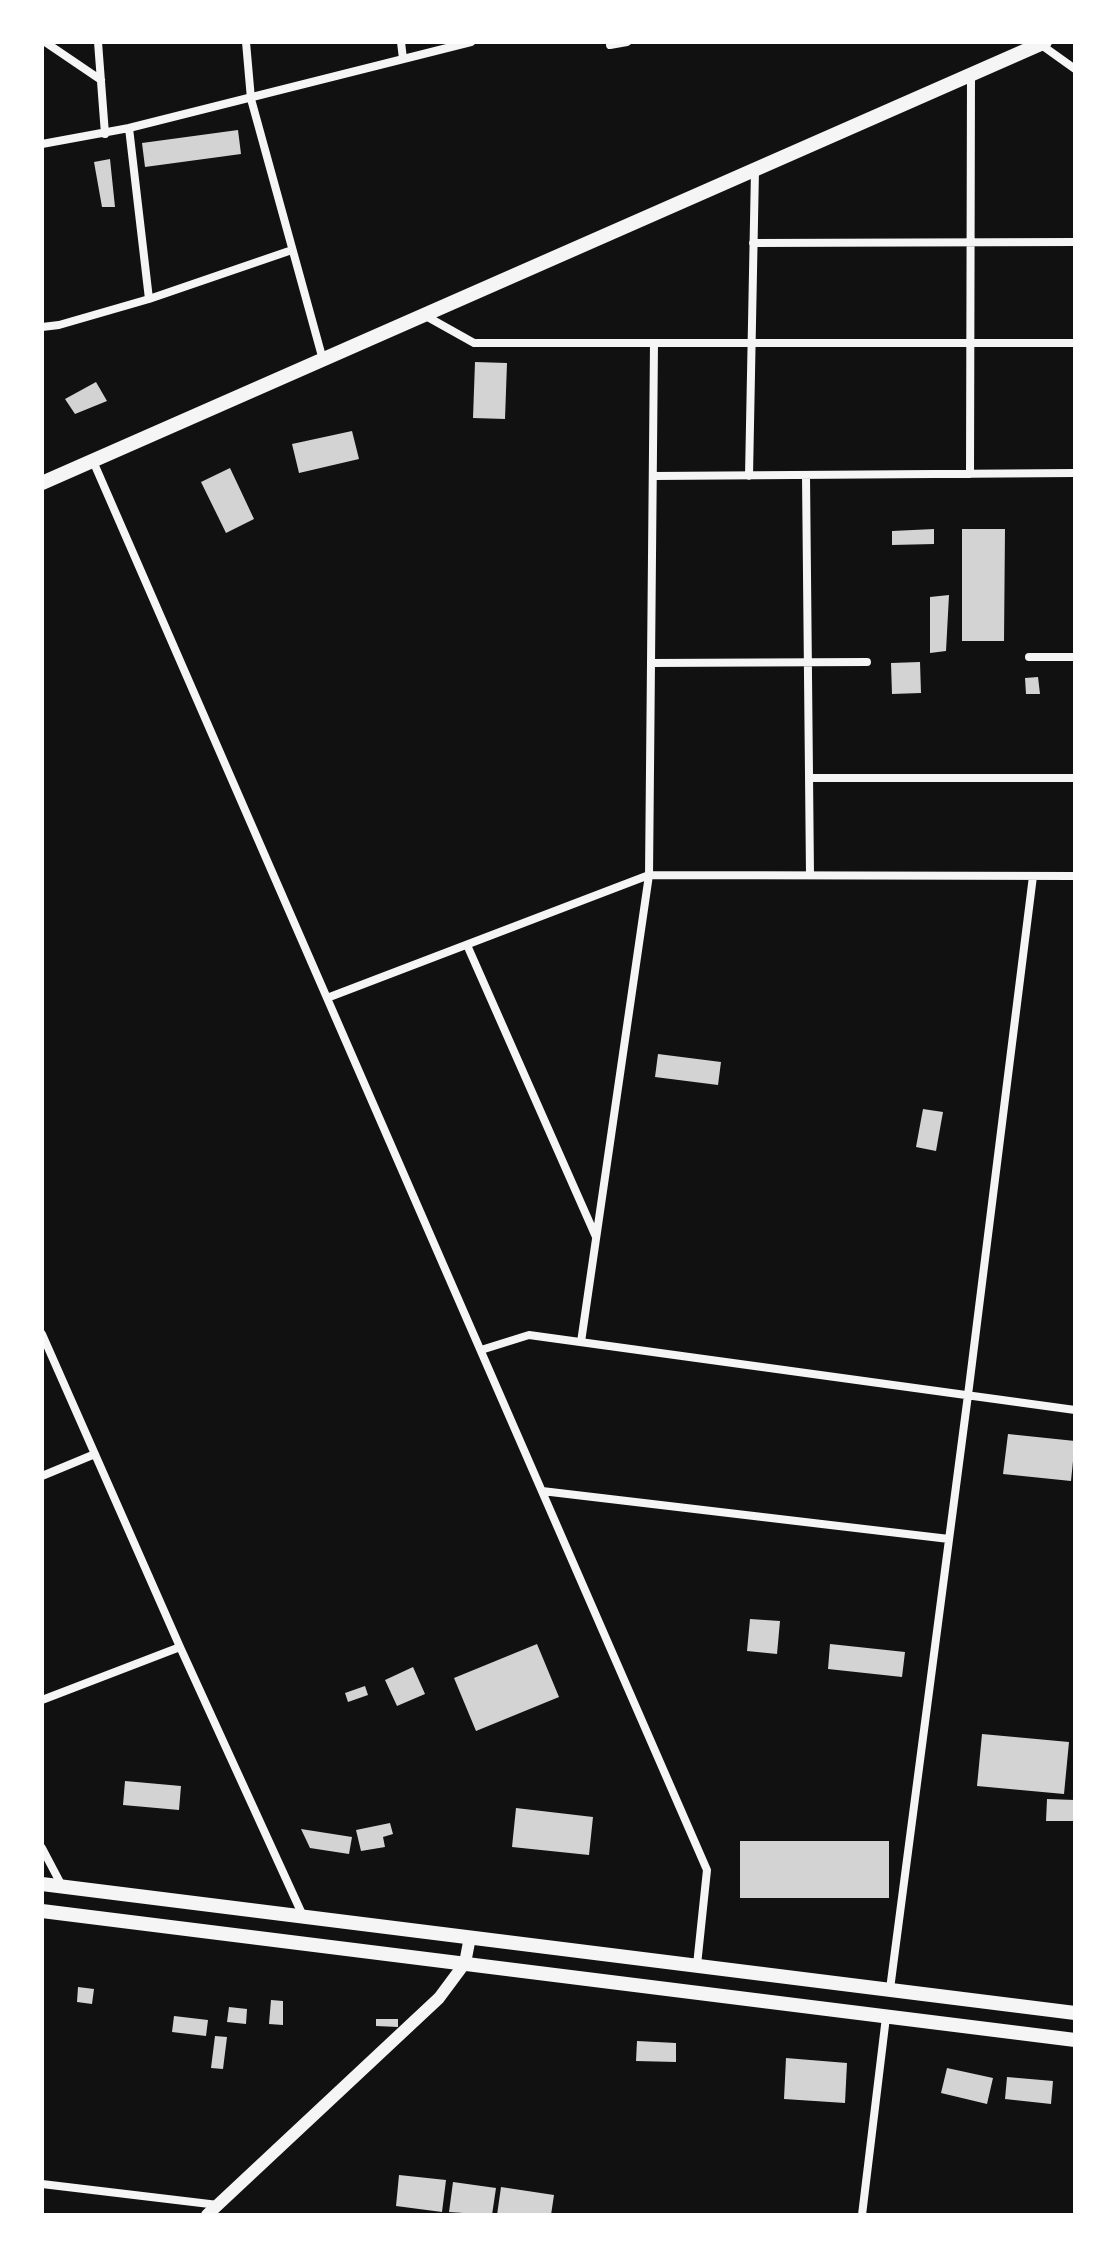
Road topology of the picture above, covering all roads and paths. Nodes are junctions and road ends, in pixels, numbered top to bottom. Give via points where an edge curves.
1 (45, 42) edge
2 (98, 42) edge
3 (246, 42) edge
4 (401, 42) edge
5 (471, 42) edge
6 (627, 42) edge
7 (1010, 42) edge
8 (1042, 43) edge
9 (610, 45) dead end
10 (1010, 58) junction
11 (403, 59) junction
12 (1075, 69) edge
13 (971, 74) junction
14 (101, 80) junction
15 (251, 99) junction
16 (129, 128) junction
17 (105, 134) junction
18 (42, 144) edge
19 (755, 170) junction
20 (970, 242) junction
21 (1075, 242) edge
22 (753, 243) junction
23 (292, 250) junction
24 (149, 299) junction
25 (424, 315) junction
26 (42, 327) edge
27 (654, 343) junction
28 (751, 343) junction
29 (970, 343) junction
30 (1075, 343) edge
31 (323, 360) junction
32 (93, 461) junction
33 (1075, 473) edge
34 (970, 474) junction
35 (806, 475) junction
36 (653, 476) junction
37 (749, 476) junction
38 (42, 483) edge
39 (1029, 657) dead end
40 (1075, 657) edge
41 (808, 662) junction
42 (867, 662) dead end
43 (651, 663) junction
44 (809, 778) junction
45 (1075, 778) edge
46 (649, 875) junction
47 (810, 875) junction
48 (1033, 876) junction
49 (1075, 876) edge
50 (467, 945) junction
51 (327, 998) junction
52 (596, 1237) junction
53 (42, 1334) edge
54 (581, 1342) junction
55 (481, 1350) junction
56 (968, 1395) junction
57 (1075, 1410) edge
58 (95, 1454) junction
59 (42, 1476) edge
60 (542, 1491) junction
61 (949, 1539) junction
62 (180, 1647) junction
63 (42, 1700) edge
64 (42, 1848) edge
65 (42, 1884) edge
66 (62, 1886) junction
67 (42, 1911) edge
68 (303, 1916) junction
69 (470, 1937) junction
70 (465, 1963) junction
71 (697, 1965) junction
72 (890, 1989) junction
73 (1075, 2013) edge
74 (886, 2017) junction
75 (1075, 2040) edge
76 (42, 2184) edge
77 (219, 2205) junction
78 (207, 2215) edge
79 (862, 2215) edge

1 - 14 street
2 - 14 street
3 - 15 street
4 - 11 street
5 - 11 street
6 - 9 street
7 - 10 street
8 - 10 main road
8 - 12 street
10 - 13 main road
11 - 15 street
13 - 19 main road
13 - 20 street
14 - 17 street
15 - 16 street
15 - 23 street
16 - 17 street
16 - 24 street
17 - 18 street
19 - 22 street
19 - 25 main road
20 - 21 street
20 - 22 street
20 - 29 street
22 - 28 street
23 - 24 street
23 - 31 street
24 - 26 street
25 - 27 street via 474,343
25 - 31 main road
27 - 28 street
27 - 36 street
28 - 29 street
28 - 37 street
29 - 30 street
29 - 34 street
31 - 32 main road
32 - 38 main road
32 - 51 street
33 - 34 street
34 - 35 street
35 - 37 street
35 - 41 street
36 - 37 street
36 - 43 street
39 - 40 street
41 - 42 street
41 - 43 street
41 - 44 street
43 - 46 street
44 - 45 street
44 - 47 street
46 - 47 street
46 - 50 street
46 - 52 street
47 - 48 street
48 - 49 street
48 - 56 street
50 - 51 street
50 - 52 street
51 - 55 street
52 - 54 street
53 - 58 street
54 - 55 street via 529,1335
54 - 56 street
55 - 60 street
56 - 57 street
56 - 61 street
58 - 59 street
58 - 62 street
60 - 61 street
60 - 71 street via 707,1870
61 - 72 street
62 - 63 street
62 - 68 street
64 - 66 street
65 - 66 main road
66 - 68 main road
67 - 70 main road
68 - 69 main road
69 - 70 street
69 - 71 main road
70 - 74 main road
70 - 77 street via 439,1998
71 - 72 main road
72 - 73 main road
74 - 75 main road
74 - 79 street
76 - 77 street
77 - 78 street

